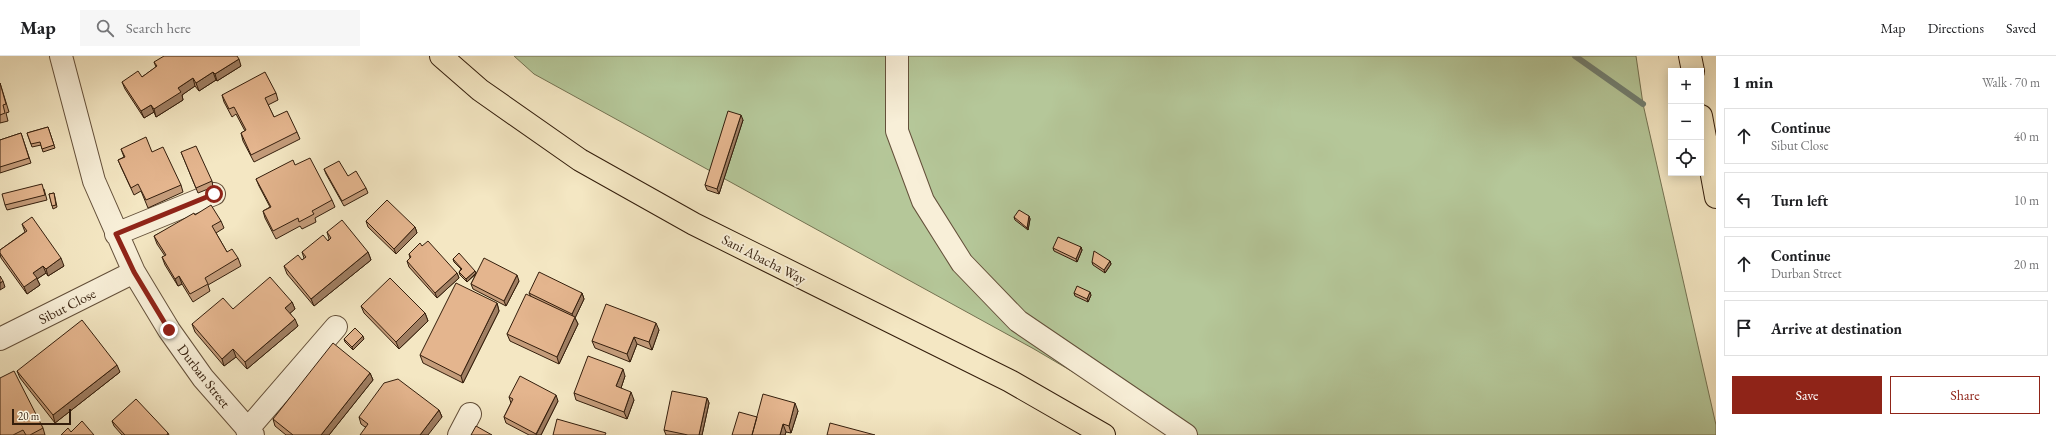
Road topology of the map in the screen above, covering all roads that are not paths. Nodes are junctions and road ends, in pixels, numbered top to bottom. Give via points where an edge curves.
1 (62, 56) edge
2 (441, 56) edge
3 (897, 56) edge
4 (1690, 56) edge
5 (1692, 68) edge
6 (1704, 132) edge
7 (214, 194) dead end
8 (1716, 197) edge
9 (116, 234) junction
10 (134, 272) junction
11 (336, 327) dead end
12 (0, 339) edge
13 (470, 414) dead end
14 (250, 432) edge
15 (459, 435) edge
16 (1104, 435) edge
17 (1186, 435) edge

1 - 9 street, Durban Street via 94,181
2 - 16 highway, Sani Abacha Way via 480,90 580,160 701,227 1010,381
3 - 17 street via 897,131 923,201 962,263 1018,321
4 - 5 highway
6 - 8 highway
7 - 9 street
9 - 10 street, Durban Street
10 - 12 street, Sibut Close
10 - 14 street, Durban Street via 169,330 199,372
11 - 14 street
13 - 15 street

